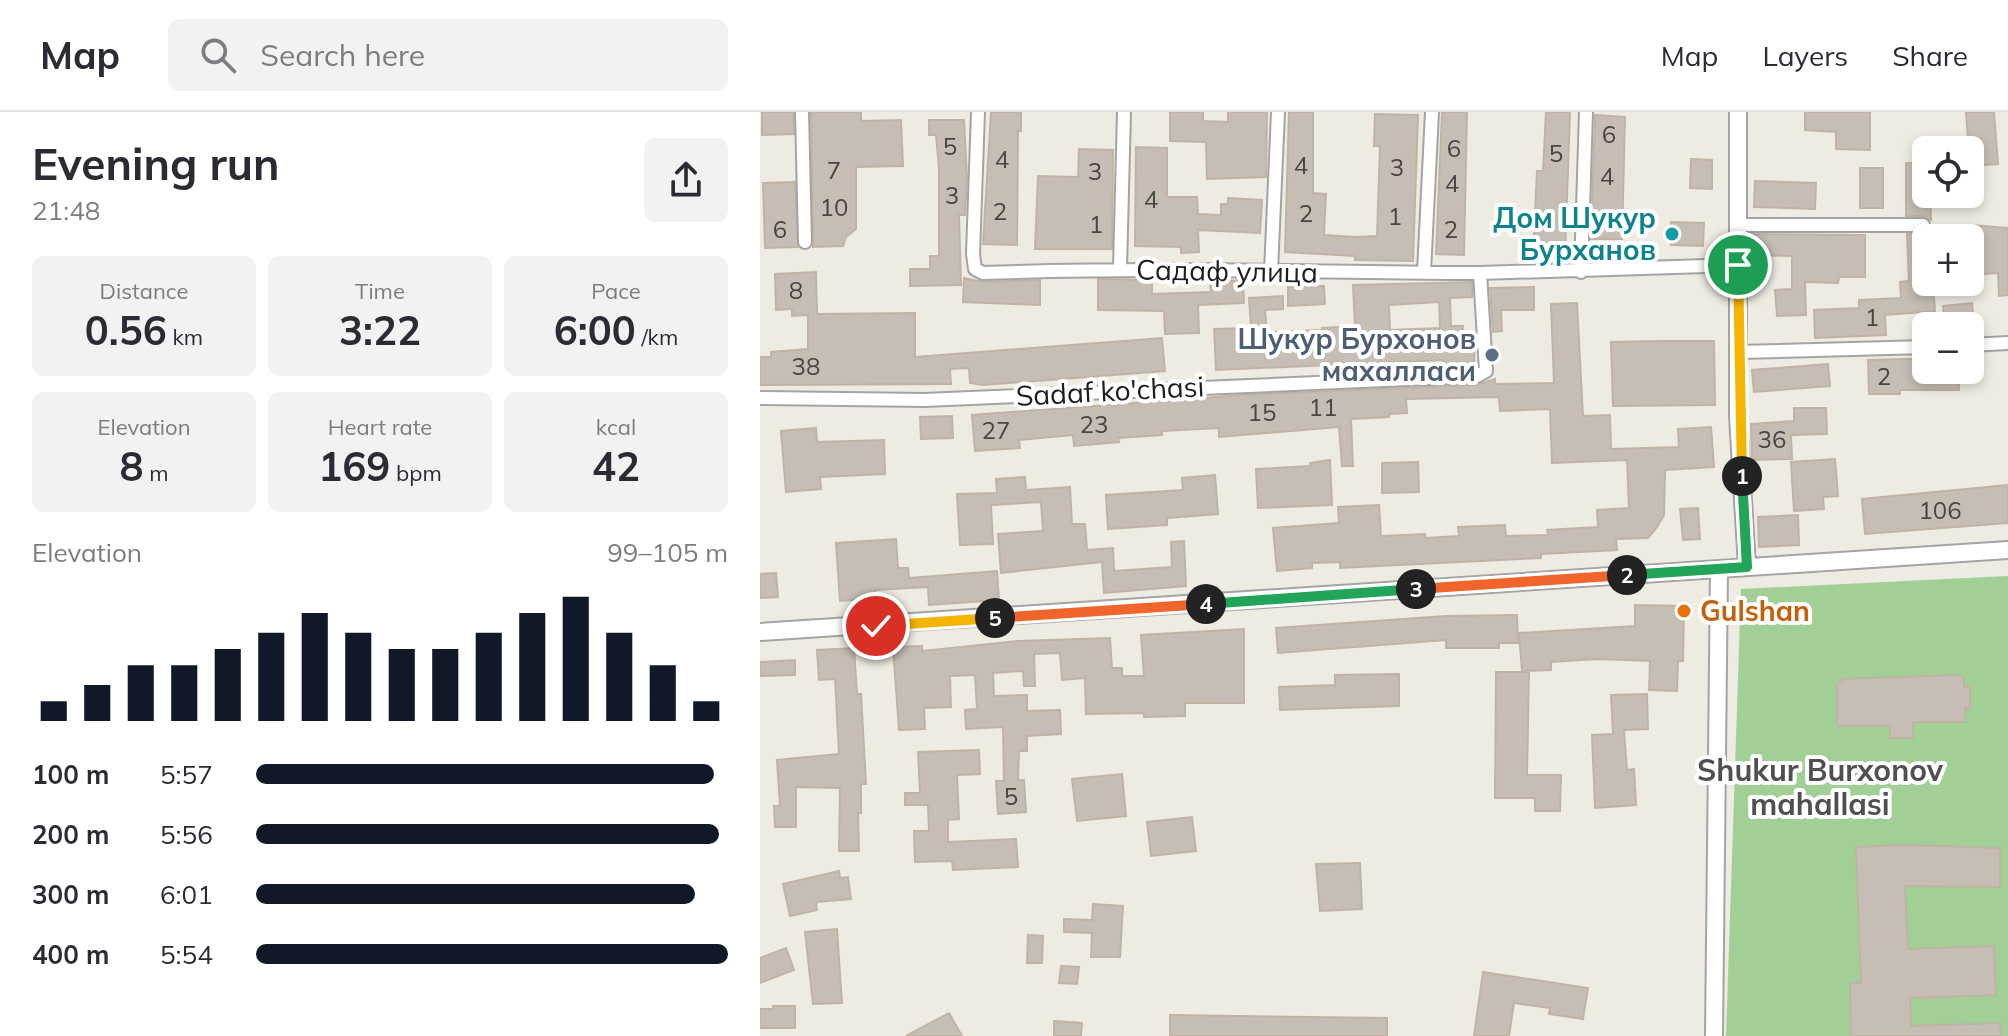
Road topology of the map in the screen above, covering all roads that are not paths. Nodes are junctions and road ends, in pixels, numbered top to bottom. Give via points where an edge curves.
1 (802, 112) edge
2 (978, 112) edge
3 (1124, 112) edge
4 (1278, 112) edge
5 (1432, 112) edge
6 (1586, 112) edge
7 (1738, 112) edge
8 (1738, 225) junction
9 (1912, 225) edge
10 (805, 242) dead end
11 (1738, 265) junction
12 (1120, 268) junction
13 (1271, 272) junction
14 (1424, 272) junction
15 (1581, 272) junction
16 (1480, 273) junction
17 (2008, 343) edge
18 (1984, 344) edge
19 (1912, 347) edge
20 (1738, 352) junction
21 (760, 398) edge
22 (2008, 550) edge
23 (1747, 567) junction
24 (1719, 569) junction
25 (760, 632) edge
26 (1714, 1036) edge

1 - 10 street
2 - 12 street, Садаф улица via 975,269 983,273
3 - 12 street
4 - 13 street
5 - 14 street
6 - 15 street
7 - 8 street
8 - 9 street
8 - 11 street
11 - 15 street
11 - 20 street
12 - 13 street, Садаф улица
13 - 14 street, Садаф улица
14 - 16 street, Садаф улица
15 - 16 street
16 - 21 street, Sadaf ko'chasi via 1486,371 1477,376 924,400
17 - 18 street
19 - 20 street
20 - 23 street
22 - 23 street
23 - 24 street
24 - 25 street
24 - 26 street

